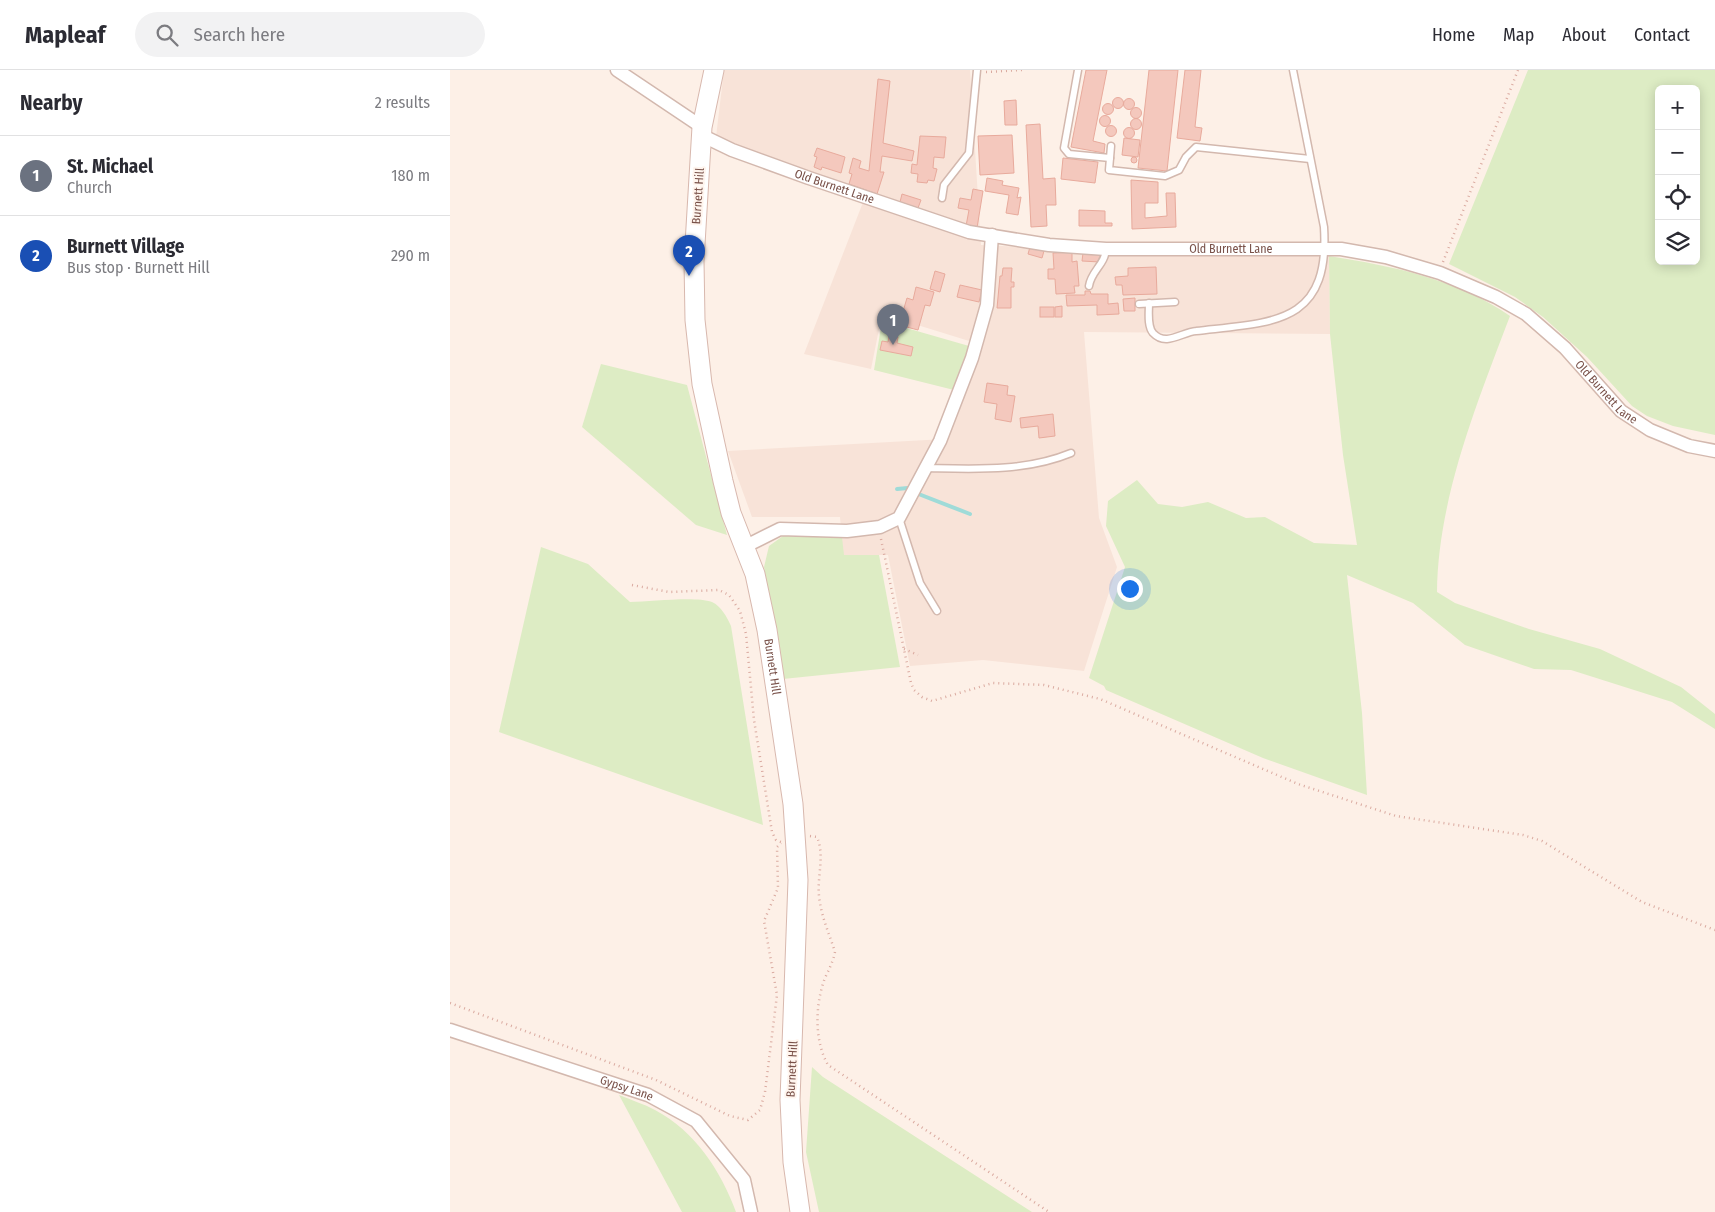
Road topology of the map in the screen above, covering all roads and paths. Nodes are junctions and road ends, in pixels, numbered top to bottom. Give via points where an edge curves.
1 (618, 70) edge
2 (714, 70) edge
3 (1022, 70) edge
4 (1078, 70) edge
5 (1293, 70) edge
6 (1518, 70) edge
7 (977, 71) edge
8 (703, 132) junction
9 (1111, 146) dead end
10 (1110, 158) junction
11 (1310, 159) junction
12 (942, 198) dead end
13 (992, 236) junction
14 (1106, 249) junction
15 (1325, 249) junction
16 (1440, 273) junction
17 (1089, 286) dead end
18 (1175, 302) dead end
19 (1149, 303) junction
20 (1139, 304) dead end
21 (1715, 452) edge
22 (1071, 453) dead end
23 (925, 468) junction
24 (900, 518) junction
25 (880, 527) junction
26 (744, 547) junction
27 (632, 586) dead end
28 (937, 611) dead end
29 (902, 648) junction
30 (918, 655) dead end
31 (789, 840) junction
32 (1715, 930) edge
33 (450, 1003) edge
34 (450, 1030) edge
35 (751, 1212) edge
36 (800, 1212) edge
37 (1049, 1212) edge

1 - 8 street, Old Burnett Lane
2 - 8 main road, Burnett Hill
3 - 7 path
4 - 10 lane via 1064,148 1069,154
5 - 11 lane
6 - 16 path
7 - 12 lane via 969,153 944,185
8 - 13 street, Old Burnett Lane via 732,150 809,178 969,232
8 - 26 main road, Burnett Hill via 694,261 697,350 723,481
9 - 10 lane
10 - 11 lane via 1109,170 1165,176 1179,170 1196,147
11 - 15 lane via 1324,227
13 - 14 street, Old Burnett Lane via 1048,245
13 - 23 street via 987,305 972,358 940,441
14 - 15 street, Old Burnett Lane
14 - 17 lane via 1102,264 1092,275
15 - 16 street, Old Burnett Lane via 1386,257
15 - 19 lane via 1319,283 1314,292 1301,307 1280,319 1253,326 1193,331 1176,339 1165,339 1154,334 1150,326
16 - 21 street, Old Burnett Lane via 1526,314 1565,348 1621,411 1650,430 1689,446
18 - 19 lane
19 - 20 lane
22 - 23 lane via 1034,464 982,470
23 - 24 street
24 - 25 street
24 - 28 lane via 920,583
25 - 26 street via 848,531 780,530
25 - 29 path
26 - 31 main road, Burnett Hill via 755,574 780,712
27 - 31 path via 669,592 719,590 730,595 740,611 746,634 754,720 772,832 776,840
29 - 30 path
29 - 32 path via 914,690 932,701 993,682 1044,685 1100,699 1298,784 1396,816 1523,835 1542,841 1642,902
31 - 33 path via 777,847 778,888 764,921 777,995 766,1092 760,1110 748,1120 730,1116 656,1080
31 - 36 main road, Burnett Hill via 797,928 790,1100 793,1162
31 - 37 path via 817,837 821,846 818,893 822,918 835,952 825,979 818,1035 821,1053 828,1065
34 - 35 street, Gypsy Lane via 648,1095 696,1121 744,1180

